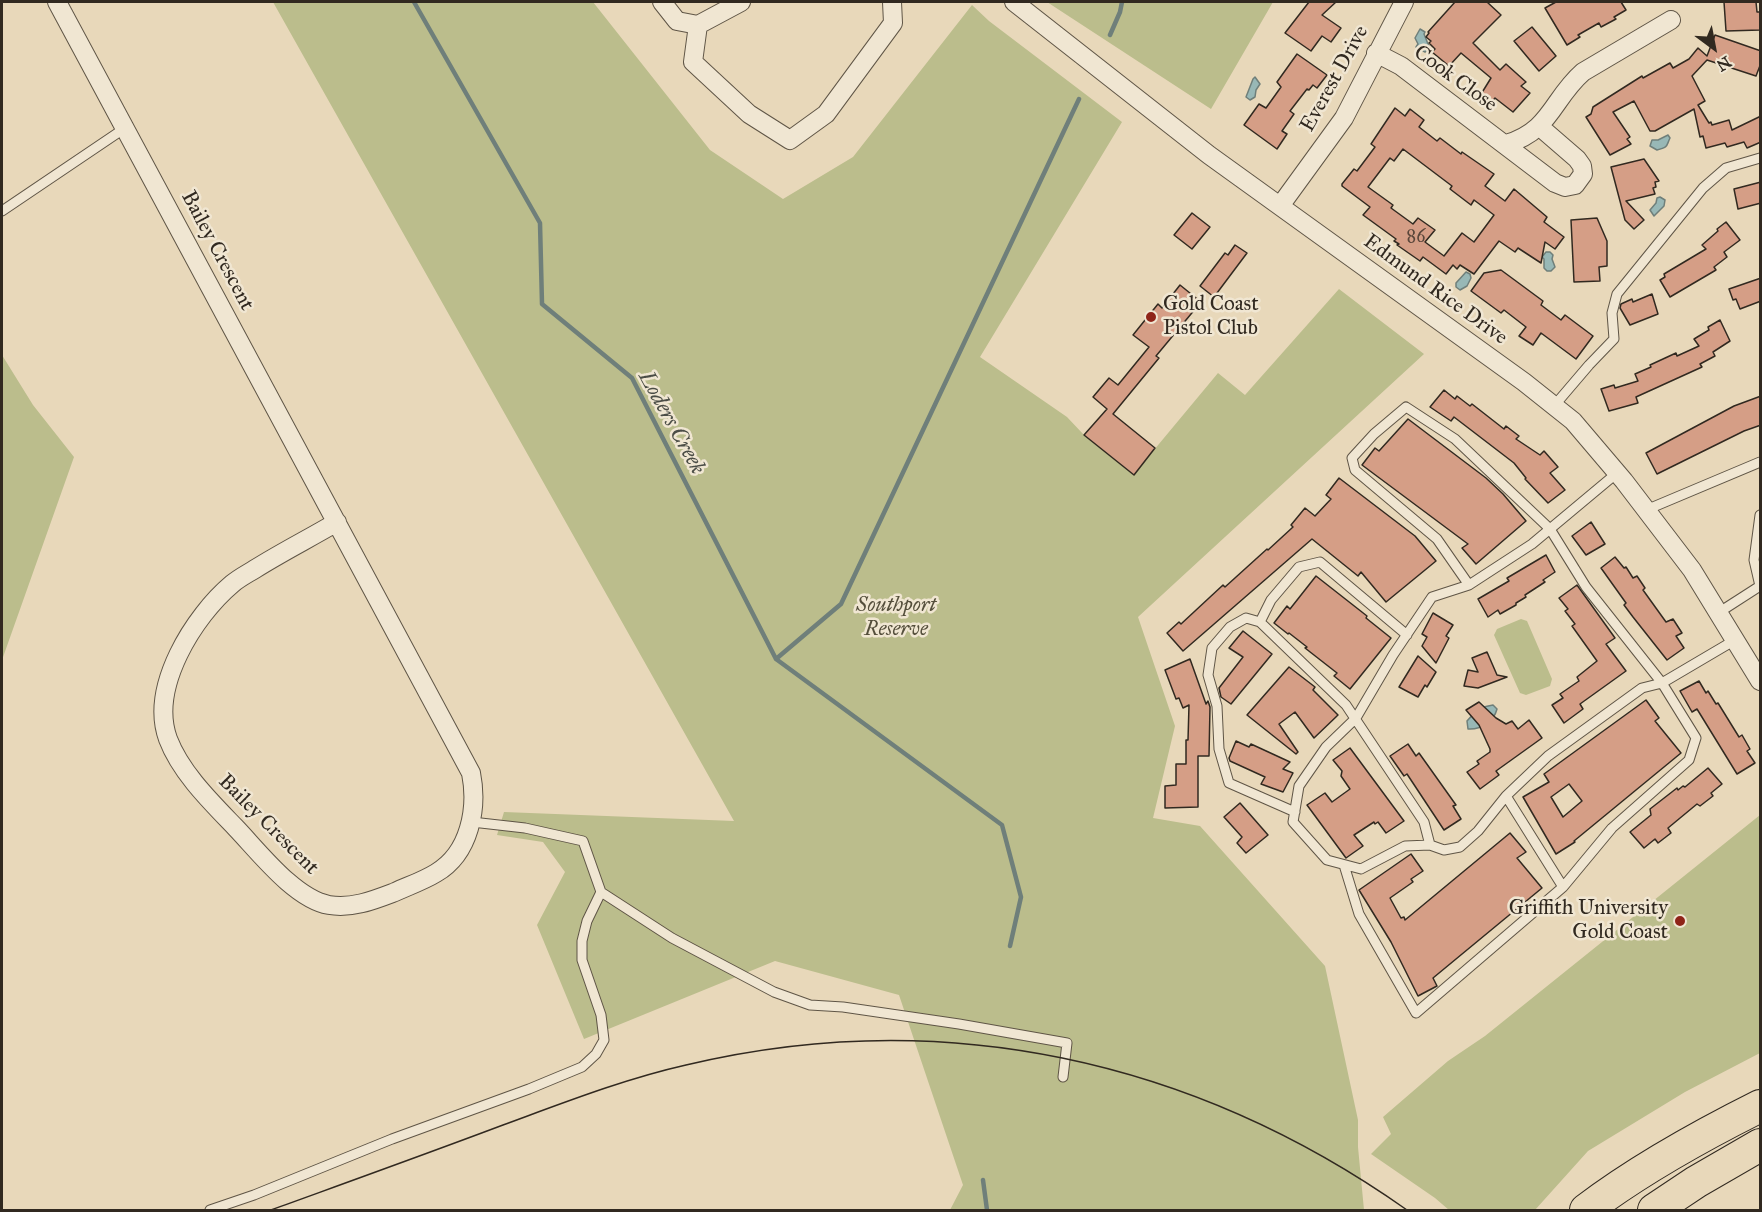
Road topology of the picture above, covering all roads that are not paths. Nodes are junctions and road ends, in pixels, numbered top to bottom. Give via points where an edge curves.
1 (57, 2) edge
2 (662, 2) edge
3 (741, 2) edge
4 (891, 2) edge
5 (1014, 2) edge
6 (1404, 2) edge
7 (1671, 20) dead end
8 (698, 25) junction
9 (1376, 53) junction
10 (1540, 127) junction
11 (125, 128) junction
12 (1506, 144) junction
13 (1761, 158) edge
14 (1280, 206) junction
15 (2, 211) edge
16 (1554, 406) junction
17 (1761, 462) edge
18 (1617, 473) junction
19 (1646, 510) junction
20 (1761, 514) edge
21 (338, 522) junction
22 (1550, 529) junction
23 (1469, 585) junction
24 (1760, 586) edge
25 (1718, 613) junction
26 (1260, 622) junction
27 (1407, 635) junction
28 (1735, 640) junction
29 (1761, 681) edge
30 (1662, 683) junction
31 (1356, 718) junction
32 (1506, 796) junction
33 (1295, 812) junction
34 (472, 822) junction
35 (1430, 845) junction
36 (1344, 865) junction
37 (1563, 887) junction
38 (601, 892) junction
39 (1063, 1077) dead end
40 (1761, 1106) edge
41 (1752, 1150) edge
42 (210, 1210) edge
43 (1586, 1210) edge
44 (1654, 1210) edge

1 - 11 street, Bailey Crescent
2 - 8 street via 677,21
3 - 8 street
4 - 8 street via 893,23 826,114 790,140 749,114 693,62
5 - 14 street, Edmund Rice Drive
6 - 9 street, Everest Drive
7 - 10 street via 1583,72
9 - 12 street, Cook Close via 1401,66
9 - 14 street, Everest Drive via 1344,118
10 - 12 street
10 - 12 street, Cook Close via 1580,162 1582,174 1575,185 1560,186
11 - 15 lane
11 - 21 street, Bailey Crescent
13 - 16 lane via 1726,168 1703,188 1617,294 1612,313 1614,339
14 - 16 street, Edmund Rice Drive
16 - 18 street, Edmund Rice Drive via 1573,421
17 - 19 lane
18 - 19 street, Edmund Rice Drive
18 - 22 lane
19 - 25 street, Edmund Rice Drive via 1692,570
20 - 24 lane via 1754,560
21 - 34 street, Bailey Crescent via 471,773 475,790
21 - 34 street, Bailey Crescent via 233,583 200,618 178,655 164,704 163,722 177,758 216,807 289,883 328,905 366,903 437,872 457,852
22 - 23 lane
22 - 23 lane via 1455,438 1406,407 1352,458 1355,470 1437,539
22 - 30 lane via 1586,587
23 - 27 lane via 1432,597
24 - 25 lane
25 - 28 street, Edmund Rice Drive
26 - 27 lane via 1271,600 1299,567 1320,562
26 - 31 lane
26 - 33 lane via 1246,618 1230,627 1212,648 1208,675 1217,706 1219,749 1229,783
27 - 31 lane
28 - 29 street, Edmund Rice Drive
28 - 30 lane
30 - 32 lane via 1642,688 1548,756
30 - 37 lane via 1696,738 1689,760 1612,828
31 - 33 lane via 1326,747 1299,786
31 - 35 lane via 1424,822
32 - 35 lane via 1460,847 1444,850
32 - 37 lane
33 - 36 lane via 1293,822 1327,860
34 - 38 lane via 525,828 583,841
35 - 36 lane via 1405,846 1361,869
36 - 37 lane via 1359,914 1416,1013
38 - 39 lane via 682,943 774,992 810,1005 1067,1043
38 - 42 lane via 586,921 582,951 586,977 601,1015 604,1040 582,1067
40 - 43 highway via 1655,1163
41 - 44 highway

